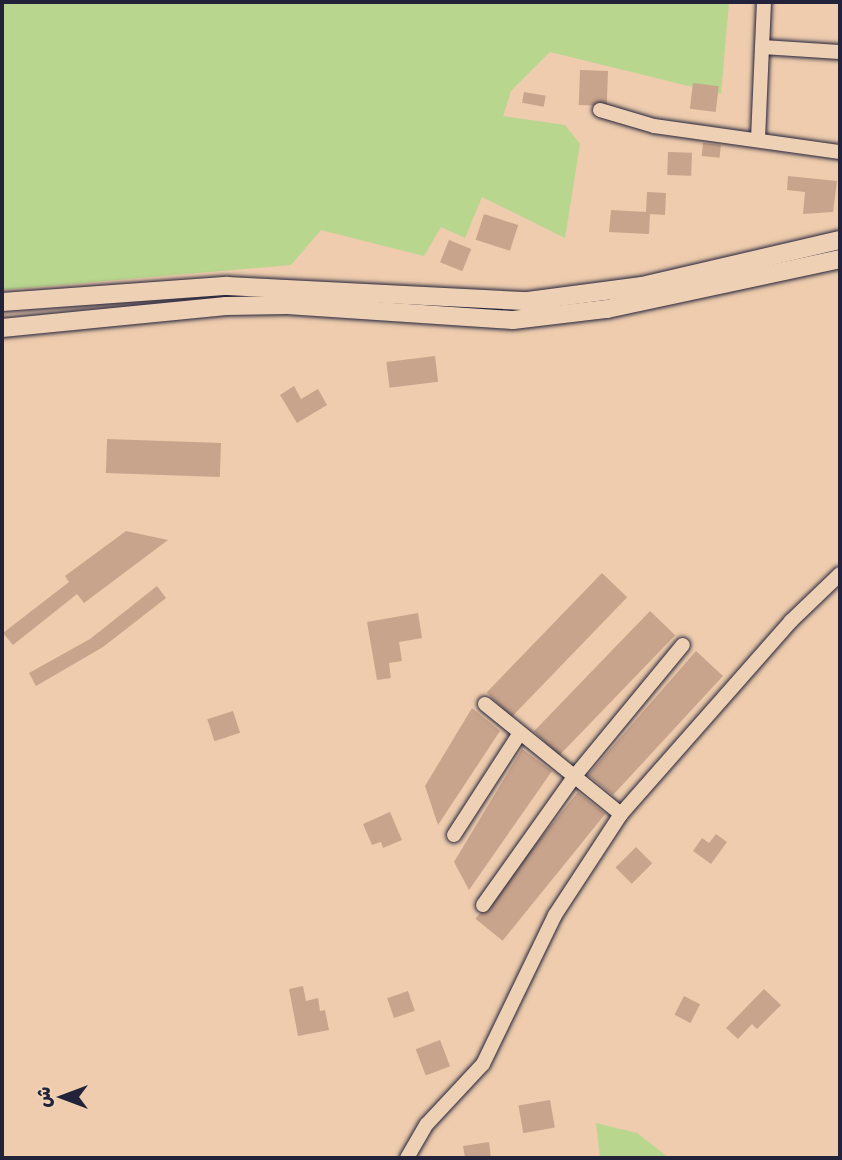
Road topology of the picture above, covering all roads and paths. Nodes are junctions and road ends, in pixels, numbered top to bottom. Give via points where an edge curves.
1 (764, 2) edge
2 (762, 47) junction
3 (840, 52) edge
4 (600, 110) dead end
5 (758, 139) junction
6 (840, 152) edge
7 (840, 240) edge
8 (840, 259) edge
9 (2, 302) edge
10 (2, 328) edge
11 (840, 574) edge
12 (683, 645) dead end
13 (485, 704) dead end
14 (520, 733) junction
15 (574, 777) junction
16 (621, 814) junction
17 (454, 835) dead end
18 (483, 905) dead end
19 (407, 1158) edge

1 - 2 street
2 - 3 street
2 - 5 street
4 - 5 street via 654,126
5 - 6 street
7 - 9 main road via 642,286 528,302 227,286
8 - 10 main road via 607,309 513,320 287,305 226,306
11 - 16 street via 783,630
12 - 15 street
13 - 14 street
14 - 15 street
14 - 17 street
15 - 16 street
15 - 18 street
16 - 19 street via 555,915 483,1064 427,1124

